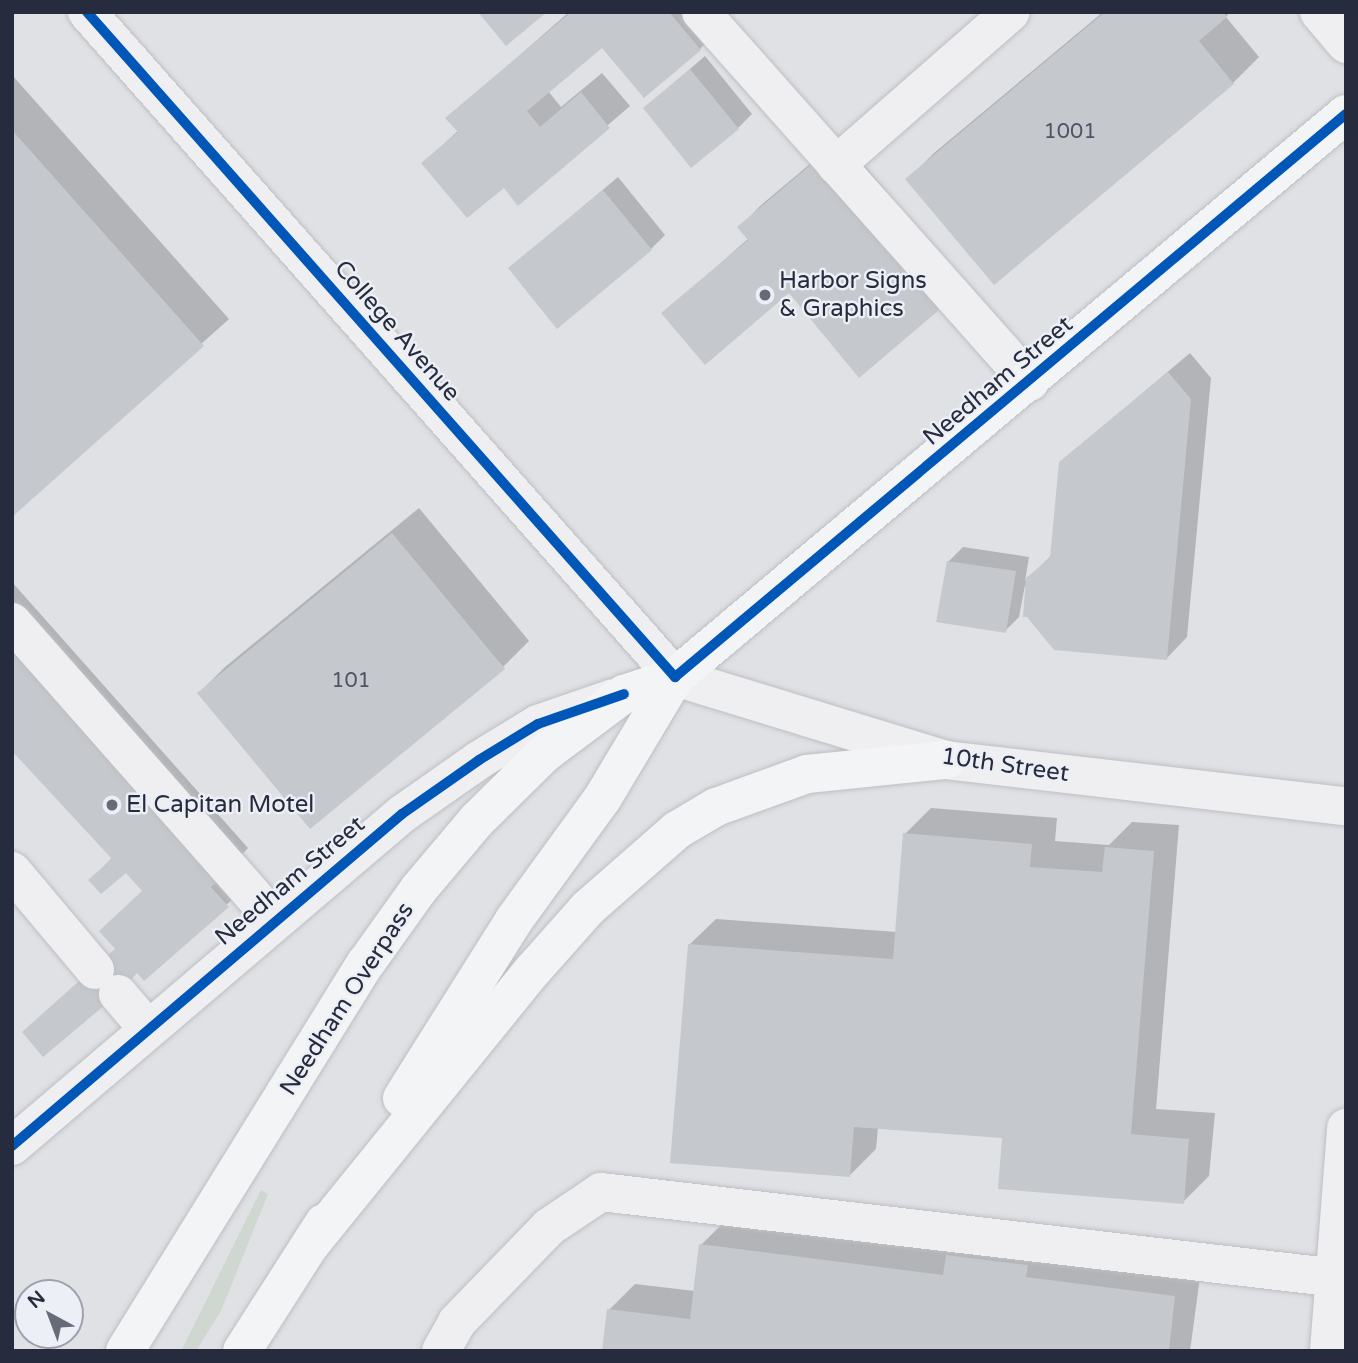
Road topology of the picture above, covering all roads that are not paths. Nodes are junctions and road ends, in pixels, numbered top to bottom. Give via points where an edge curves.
1 (87, 12) edge
2 (701, 12) edge
3 (1011, 12) edge
4 (1319, 12) edge
5 (1346, 44) edge
6 (1346, 114) edge
7 (836, 164) junction
8 (1030, 382) junction
9 (12, 622) edge
10 (675, 677) junction
11 (624, 694) junction
12 (946, 760) junction
13 (1346, 806) edge
14 (12, 871) edge
15 (275, 920) junction
16 (148, 1029) junction
17 (1346, 1128) edge
18 (15, 1139) edge
19 (310, 1245) junction
20 (1340, 1279) edge
21 (125, 1351) edge
22 (242, 1351) edge
23 (441, 1351) edge
24 (1329, 1351) edge

1 - 10 street, College Avenue
2 - 7 street
3 - 7 street
4 - 5 street
6 - 8 main road, Needham Street
7 - 8 street
8 - 10 main road, Needham Street
9 - 15 street
10 - 11 main road, Needham Street
10 - 12 street, 10th Street
10 - 19 main road via 602,799 514,920
11 - 15 street, Needham Street via 538,724 479,760 402,814
11 - 21 main road, Needham Overpass via 545,753 477,820 418,890 366,963
12 - 13 street, 10th Street
12 - 19 main road via 807,774 716,807 677,830 588,908 533,970
14 - 16 street
15 - 16 street, Needham Street
16 - 18 street, Needham Street
17 - 20 street
19 - 22 main road
20 - 23 street via 601,1192 549,1227 457,1322
20 - 24 street

